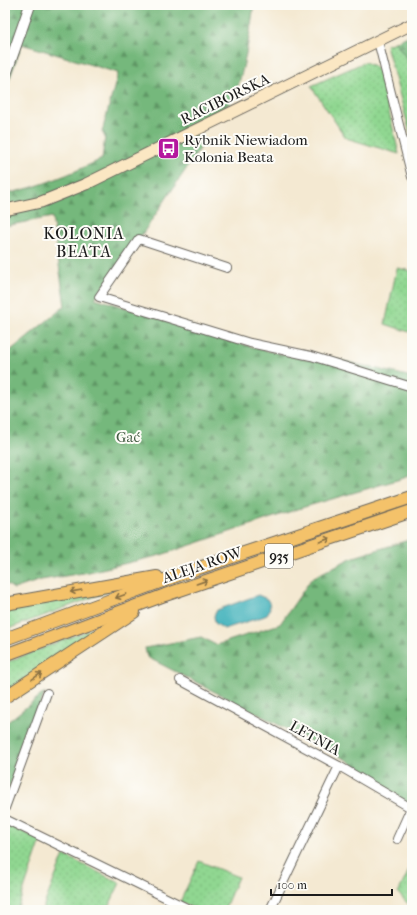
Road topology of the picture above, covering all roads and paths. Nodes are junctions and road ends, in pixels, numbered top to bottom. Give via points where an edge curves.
1 (30, 5) edge
2 (412, 24) edge
3 (378, 41) junction
4 (5, 77) edge
5 (410, 157) edge
6 (412, 177) edge
7 (5, 210) edge
8 (227, 268) dead end
9 (412, 387) edge
10 (412, 497) edge
11 (412, 511) edge
12 (184, 573) junction
13 (165, 595) junction
14 (5, 604) edge
15 (5, 639) edge
16 (5, 655) edge
17 (180, 680) dead end
18 (47, 693) dead end
19 (5, 697) edge
20 (339, 766) junction
21 (5, 808) edge
22 (5, 819) edge
23 (397, 839) dead end
24 (190, 910) edge
25 (270, 910) edge

1 - 4 street
2 - 3 main road, RACIBORSKA
3 - 5 street
3 - 7 main road, RACIBORSKA via 86,184 42,202
5 - 6 street
8 - 9 street via 140,239 99,297 250,343 311,356
10 - 12 main road, ALEJA ROW / 935
13 -> 11 main road, ALEJA ROW / 935
12 -> 14 main road
12 -> 15 main road, ALEJA ROW / 935
13 - 16 main road, ALEJA ROW / 935
19 -> 13 main road via 112,626
17 - 20 street, LETNIA
18 - 21 street
20 - 23 street via 411,808
20 - 25 street, LETNIA
22 - 24 street

